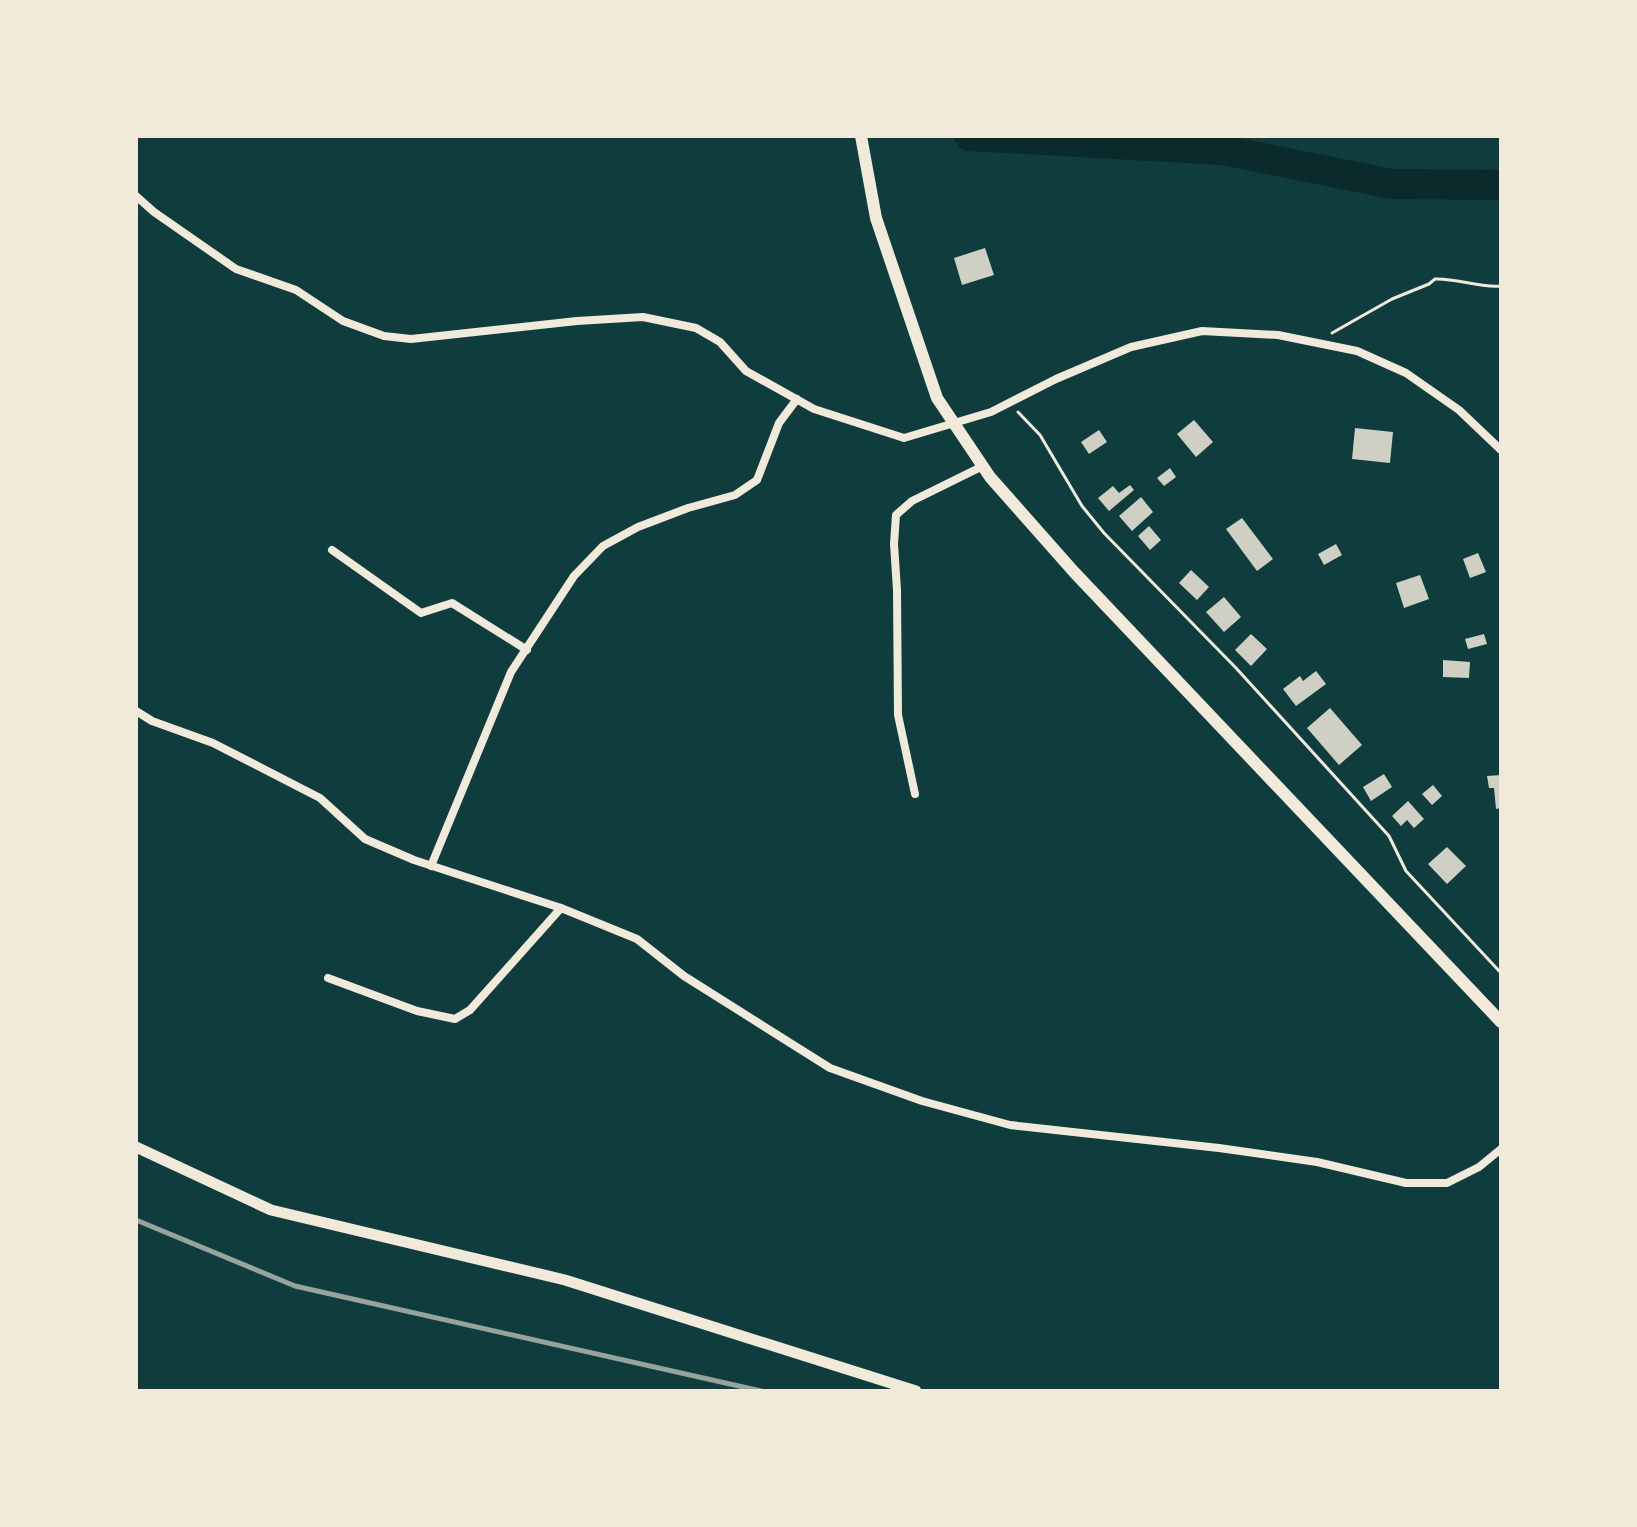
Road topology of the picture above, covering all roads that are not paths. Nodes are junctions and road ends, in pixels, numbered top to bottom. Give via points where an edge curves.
1 (861, 136) edge
2 (136, 196) edge
3 (797, 399) junction
4 (955, 425) junction
5 (1501, 450) edge
6 (983, 466) junction
7 (332, 550) dead end
8 (527, 650) junction
9 (136, 711) edge
10 (915, 794) dead end
11 (431, 866) junction
12 (561, 908) junction
13 (328, 978) dead end
14 (1501, 1022) edge
15 (136, 1147) edge
16 (1501, 1149) edge
17 (916, 1391) edge

1 - 4 main road via 876,218 937,398
2 - 3 street via 236,269 296,290 343,321 384,336 411,339 643,317 696,328 720,342 746,371
3 - 4 street via 904,438
3 - 8 street via 779,423 757,480 735,495 638,527 603,546 574,576
4 - 5 street via 1131,347 1202,331 1278,335 1357,351 1406,373 1459,410
4 - 6 main road
6 - 10 street via 912,501 896,515 898,715
6 - 14 main road via 1074,572
7 - 8 street via 421,613 452,603
8 - 11 street via 511,672
9 - 11 street via 281,776 320,798 365,839
11 - 12 street
12 - 13 street via 470,1010 455,1019 417,1011
12 - 16 street via 637,939 684,976 830,1068 1010,1125 1317,1162 1406,1183 1447,1183
15 - 17 main road via 271,1210 565,1280

